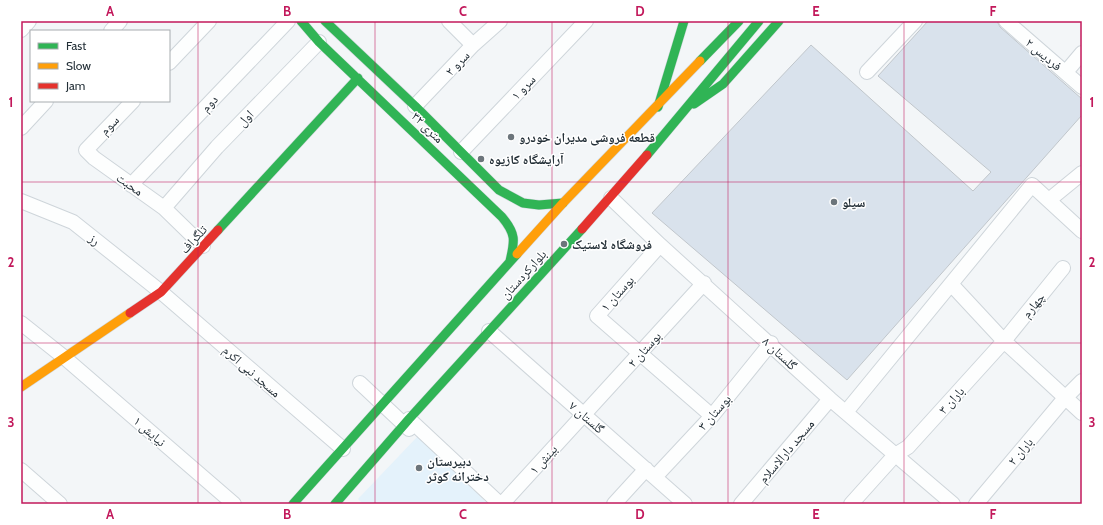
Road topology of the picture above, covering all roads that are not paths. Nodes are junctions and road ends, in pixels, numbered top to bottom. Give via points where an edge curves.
1 (29, 21) edge
2 (120, 21) edge
3 (209, 21) edge
4 (288, 21) edge
5 (301, 21) edge
6 (325, 21) edge
7 (450, 21) edge
8 (500, 21) edge
9 (586, 21) edge
10 (684, 21) edge
11 (739, 21) edge
12 (759, 21) edge
13 (779, 21) edge
14 (915, 21) edge
15 (1006, 21) edge
16 (21, 30) edge
17 (112, 30) edge
18 (319, 42) junction
19 (473, 45) junction
20 (1082, 53) edge
21 (170, 62) edge
22 (867, 72) dead end
23 (1066, 72) junction
24 (358, 78) junction
25 (1082, 87) edge
26 (45, 102) edge
27 (132, 102) edge
28 (415, 106) junction
29 (658, 107) junction
30 (684, 111) junction
31 (21, 128) edge
32 (86, 150) joint
33 (461, 152) junction
34 (1082, 173) edge
35 (131, 185) junction
36 (611, 198) junction
37 (1049, 200) junction
38 (21, 201) edge
39 (169, 203) junction
40 (562, 204) junction
41 (1082, 231) edge
42 (660, 245) junction
43 (203, 246) junction
44 (510, 261) junction
45 (1063, 268) dead end
46 (704, 283) junction
47 (951, 284) junction
48 (161, 292) junction
49 (21, 323) edge
50 (489, 331) junction
51 (1004, 341) junction
52 (771, 344) junction
53 (640, 354) junction
54 (65, 358) junction
55 (1082, 381) edge
56 (360, 383) dead end
57 (21, 387) edge
58 (1065, 398) junction
59 (830, 399) junction
60 (383, 405) junction
61 (846, 412) junction
62 (1082, 413) edge
63 (584, 414) junction
64 (712, 416) junction
65 (407, 422) junction
66 (419, 438) dead end
67 (343, 449) junction
68 (895, 455) junction
69 (21, 470) edge
70 (650, 473) junction
71 (342, 501) edge
72 (60, 504) edge
73 (234, 504) edge
74 (293, 504) edge
75 (501, 504) edge
76 (614, 504) edge
77 (685, 504) edge
78 (741, 504) edge
79 (851, 504) edge
80 (953, 504) edge
81 (976, 504) edge

1 - 16 street
2 - 17 street
3 - 21 street
4 - 35 street, دوم
5 - 18 main road, ۳۲ متری
6 - 28 main road, ۳۲ متری
7 - 19 street
8 - 19 street, سرو ۲
9 - 33 street, سرو ۱
10 - 29 main road, بلوارکردستان
11 - 29 main road, بلوارکردستان
12 - 30 main road, بلوارکردستان
13 - 30 main road via 723,84
14 - 22 street
15 - 23 street, فردیس ۲
18 - 24 main road, ۳۲ متری
18 - 39 street, اول via 217,147
19 - 28 street, سرو ۲
20 - 23 street
23 - 25 street, فردیس ۲
24 - 43 main road, تلگراف
24 - 44 main road, ۳۲ متری via 502,217 515,238
26 - 31 street
27 - 32 street, سوم
28 - 33 main road, ۳۲ متری
29 - 40 main road, بلوارکردستان
30 - 36 main road, بلوارکردستان
32 - 35 street, محبت
33 - 40 main road, ۳۲ متری via 499,190 523,203
34 - 37 street
35 - 39 street, محبت
36 - 42 street, گلستان ۸
36 - 50 main road, بلوارکردستان
37 - 41 street
37 - 47 street via 1032,186
38 - 48 street, رز via 73,222
39 - 43 street, محبت
40 - 44 main road, بلوارکردستان
42 - 46 street, گلستان ۸
42 - 53 street, بوستان ۱ via 597,316
43 - 48 main road, تلگراف
44 - 60 main road, بلوارکردستان
45 - 51 street, چهارم
46 - 52 street, گلستان ۸
46 - 53 street, بوستان ۲
47 - 51 street
47 - 61 street
48 - 54 main road, تلگراف
48 - 67 street, مسجد نبی اکرم
49 - 54 street, نیایش ۱
50 - 63 street, گلستان ۷
50 - 65 main road, بلوارکردستان
51 - 58 street
51 - 68 street, باران ۳ via 908,447
52 - 59 street, گلستان ۸
52 - 64 street, بوستان ۳
53 - 63 street, بوستان ۲
53 - 64 street
54 - 57 main road, تلگراف
54 - 73 street, نیایش ۱
55 - 58 street
56 - 60 street
58 - 62 street
58 - 81 street, باران ۲
59 - 61 street, گلستان ۸
59 - 78 street, مسجد دارالاسلام
60 - 65 street
60 - 67 main road, بلوارکردستان
61 - 68 street, گلستان ۸
63 - 70 street, گلستان ۷
63 - 75 street, بینش ۱
64 - 70 street, بوستان ۳
65 - 66 street
65 - 71 main road, بلوارکردستان
65 - 75 street
67 - 74 main road, بلوارکردستان
68 - 79 street, باران ۳
68 - 80 street, گلستان ۸
69 - 72 street
70 - 76 street, بوستان ۳
70 - 77 street, گلستان ۷

